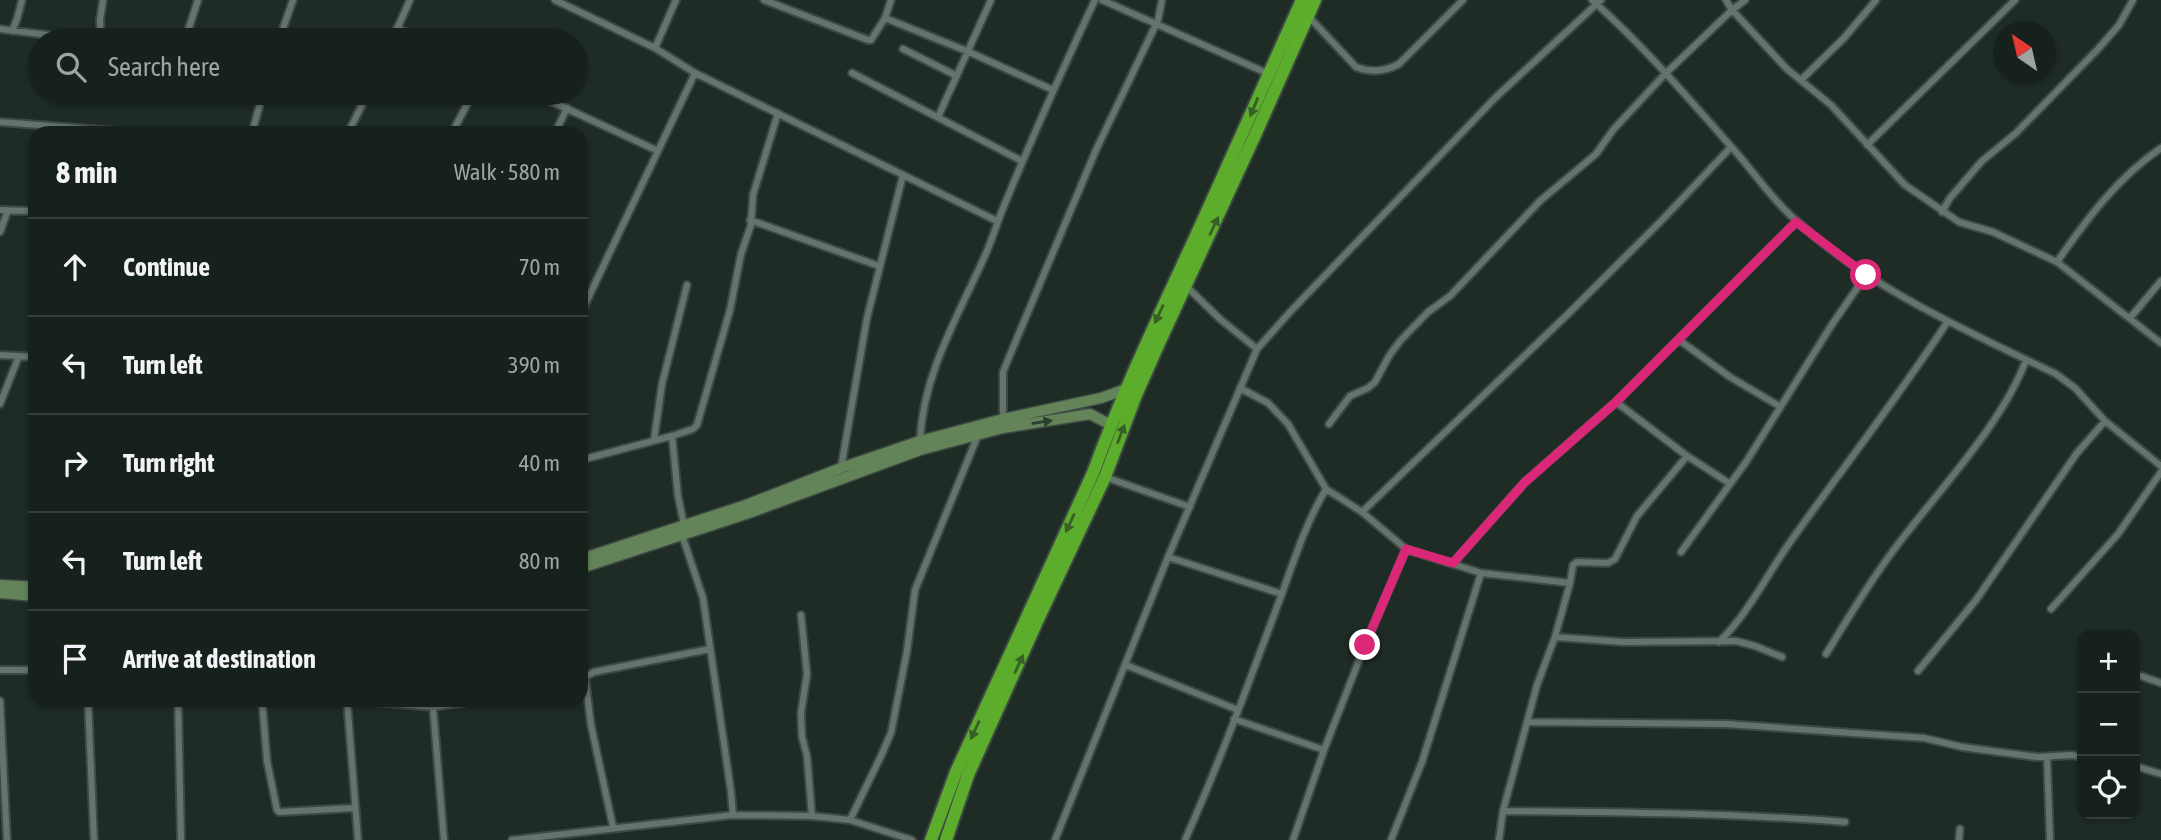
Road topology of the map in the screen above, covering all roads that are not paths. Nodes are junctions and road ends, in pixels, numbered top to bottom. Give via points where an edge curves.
1 (22, 0) edge
2 (103, 0) edge
3 (198, 0) edge
4 (293, 0) edge
5 (410, 0) edge
6 (555, 0) edge
7 (575, 0) edge
8 (676, 0) edge
9 (764, 0) edge
10 (891, 0) edge
11 (991, 0) edge
12 (1095, 0) edge
13 (1102, 0) edge
14 (1162, 0) edge
15 (1302, 0) edge
16 (1315, 0) edge
17 (1463, 0) edge
18 (1726, 0) edge
19 (1745, 0) edge
20 (1877, 0) edge
21 (2015, 0) edge
22 (2133, 0) edge
23 (1596, 1) edge
24 (572, 8) junction
25 (1732, 10) junction
26 (1308, 17) junction
27 (885, 18) junction
28 (1157, 23) junction
29 (100, 28) edge
30 (189, 28) edge
31 (283, 28) edge
32 (397, 28) edge
33 (0, 29) edge
34 (12, 31) junction
35 (28, 33) edge
36 (654, 48) junction
37 (903, 49) dead end
38 (969, 52) junction
39 (695, 72) junction
40 (852, 73) dead end
41 (1269, 74) junction
42 (1665, 74) junction
43 (957, 76) junction
44 (1801, 80) junction
45 (1053, 90) junction
46 (260, 105) edge
47 (362, 105) edge
48 (467, 105) edge
49 (560, 105) edge
50 (567, 108) junction
51 (778, 113) junction
52 (938, 117) junction
53 (0, 122) edge
54 (50, 126) edge
55 (254, 126) edge
56 (352, 126) edge
57 (456, 126) edge
58 (558, 126) edge
59 (1867, 145) junction
60 (1731, 147) junction
61 (2161, 148) edge
62 (658, 151) junction
63 (1023, 161) junction
64 (903, 175) junction
65 (4, 210) edge
66 (28, 211) edge
67 (1942, 212) junction
68 (750, 220) junction
69 (997, 221) junction
70 (1796, 222) junction
71 (0, 232) edge
72 (2057, 262) junction
73 (879, 266) junction
74 (1866, 275) junction
75 (2161, 281) edge
76 (687, 285) dead end
77 (1186, 286) junction
78 (588, 298) edge
79 (2130, 318) junction
80 (1948, 321) junction
81 (1679, 340) junction
82 (2161, 343) edge
83 (1257, 349) junction
84 (0, 355) edge
85 (19, 356) junction
86 (28, 357) edge
87 (2026, 360) junction
88 (1126, 388) junction
89 (1240, 388) junction
90 (1616, 402) junction
91 (0, 404) edge
92 (1779, 407) junction
93 (1003, 418) junction
94 (2105, 421) junction
95 (1329, 424) dead end
96 (1111, 425) junction
97 (978, 435) junction
98 (673, 436) junction
99 (654, 440) junction
100 (920, 442) junction
101 (1687, 456) junction
102 (588, 458) edge
103 (2161, 466) edge
104 (841, 468) junction
105 (2161, 472) edge
106 (1105, 477) junction
107 (1729, 483) junction
108 (1326, 489) junction
109 (1190, 507) junction
110 (1362, 512) junction
111 (683, 530) junction
112 (1406, 549) junction
113 (1681, 552) dead end
114 (1063, 553) junction
115 (588, 557) edge
116 (1168, 557) junction
117 (1453, 563) junction
118 (588, 565) edge
119 (1481, 573) junction
120 (1570, 583) junction
121 (0, 585) edge
122 (28, 587) edge
123 (0, 593) edge
124 (1282, 594) junction
125 (28, 595) edge
126 (2051, 609) dead end
127 (801, 615) dead end
128 (1555, 637) junction
129 (1719, 642) junction
130 (710, 649) junction
131 (1826, 654) dead end
132 (1782, 657) dead end
133 (1126, 665) junction
134 (0, 670) edge
135 (28, 670) edge
136 (1918, 671) dead end
137 (588, 674) edge
138 (2140, 676) edge
139 (2161, 683) edge
140 (0, 701) edge
141 (88, 707) edge
142 (178, 707) edge
143 (263, 707) edge
144 (348, 707) edge
145 (433, 707) edge
146 (586, 707) edge
147 (1238, 710) junction
148 (1234, 719) junction
149 (1529, 722) junction
150 (1324, 750) junction
151 (2077, 756) edge
152 (2047, 757) junction
153 (2140, 768) edge
154 (2161, 774) edge
155 (355, 808) junction
156 (1503, 811) junction
157 (733, 815) junction
158 (812, 816) junction
159 (850, 820) junction
160 (1845, 822) dead end
161 (613, 827) junction
162 (1960, 829) dead end
163 (948, 839) edge
164 (7, 840) edge
165 (94, 840) edge
166 (181, 840) edge
167 (358, 840) edge
168 (444, 840) edge
169 (513, 840) edge
170 (912, 840) edge
171 (931, 840) edge
172 (1055, 840) edge
173 (1185, 840) edge
174 (1293, 840) edge
175 (1391, 840) edge
176 (1499, 840) edge
177 (1959, 840) edge
178 (2050, 840) edge

1 - 34 street
2 - 29 street
3 - 30 street
4 - 31 street
5 - 32 street
6 - 24 street
7 - 24 street
8 - 36 street
9 - 27 street via 868,40
10 - 27 street
11 - 38 street
12 - 45 street
13 - 28 street
14 - 28 street
15 - 41 highway
16 - 26 highway
17 - 26 street via 1399,64 1375,72 1356,67
18 - 25 street
19 - 25 street
20 - 44 street
21 - 59 street
22 - 67 street via 2098,50 1982,161
23 - 42 street
23 - 83 street via 1496,97
24 - 36 street
25 - 42 street
25 - 44 street
77 -> 26 highway
27 - 38 street
28 - 41 street
28 - 93 street via 1096,150 1003,372
33 - 34 street
34 - 35 street
36 - 39 street
37 - 43 street
38 - 43 street
38 - 45 street
39 - 51 street
39 - 62 street
40 - 52 street
41 -> 88 highway
42 - 60 street
42 - 95 street via 1596,154 1541,200 1450,296 1399,341 1375,382 1350,396
43 - 52 street
44 - 59 street
45 - 63 street
46 - 55 street
47 - 56 street
48 - 57 street
49 - 50 street
50 - 58 street
50 - 62 street
51 - 64 street
51 - 68 street
52 - 63 street
53 - 54 street
59 - 67 street via 1905,185
60 - 70 street
60 - 110 street via 1569,313
61 - 72 street via 2117,184
62 - 78 street
63 - 69 street
64 - 69 street
64 - 73 street
65 - 66 street
65 - 71 street
67 - 72 street
68 - 73 street
68 - 98 street via 697,425
69 - 100 street via 933,372
70 - 74 street
70 - 81 street
72 - 79 street
73 - 104 street
74 - 80 street
74 - 92 street
75 - 79 street
76 - 99 street via 662,384
77 - 83 street
106 -> 77 highway
79 - 82 street
80 - 87 street
80 - 129 street
81 - 90 street
81 - 92 street
83 - 89 street
84 - 85 street
85 - 86 street
85 - 91 street
87 - 94 street via 2075,388
87 - 131 street via 1987,428 1860,597
88 - 93 street via 1101,398
88 - 96 highway
89 - 108 street via 1268,403 1288,424
89 - 109 street
90 - 101 street
90 - 117 street via 1525,482
92 - 107 street
93 - 100 street
94 - 103 street
94 - 136 street via 2077,453 1976,600
97 -> 96 street via 1090,414
96 -> 114 highway
97 - 111 street via 919,450 749,513
97 - 159 street via 915,590 891,733
98 - 99 street
98 - 111 street
99 - 102 street
100 - 104 street
101 - 107 street
101 - 120 street via 1637,516 1615,559 1608,564 1577,562
104 - 111 street
105 - 126 street via 2118,534
106 - 109 street
106 - 114 highway
107 - 113 street
108 - 110 street
108 - 124 street via 1296,551
109 - 116 street
110 - 112 street
111 - 115 street
111 - 118 street
111 - 130 street
112 - 117 street
112 - 150 street
163 -> 114 highway via 968,775
114 -> 171 highway via 956,772
116 - 124 street
116 - 133 street
117 - 119 street
119 - 120 street
119 - 175 street via 1422,762
120 - 128 street
121 - 122 street
123 - 125 street
124 - 147 street
127 - 158 street via 807,674 802,737
128 - 129 street
128 - 149 street
129 - 132 street via 1745,644
130 - 137 street
130 - 157 street
133 - 147 street
133 - 172 street
134 - 135 street
138 - 139 street
140 - 164 street
141 - 165 street
142 - 166 street
143 - 155 street via 277,810
144 - 155 street
145 - 168 street
146 - 161 street
147 - 148 street
148 - 150 street
148 - 173 street
149 - 152 street via 1726,724 1924,738
149 - 156 street
150 - 174 street
151 - 152 street
152 - 178 street
153 - 154 street
155 - 167 street
156 - 160 street
156 - 176 street
157 - 158 street
157 - 161 street
158 - 159 street
159 - 170 street
161 - 169 street
162 - 177 street

